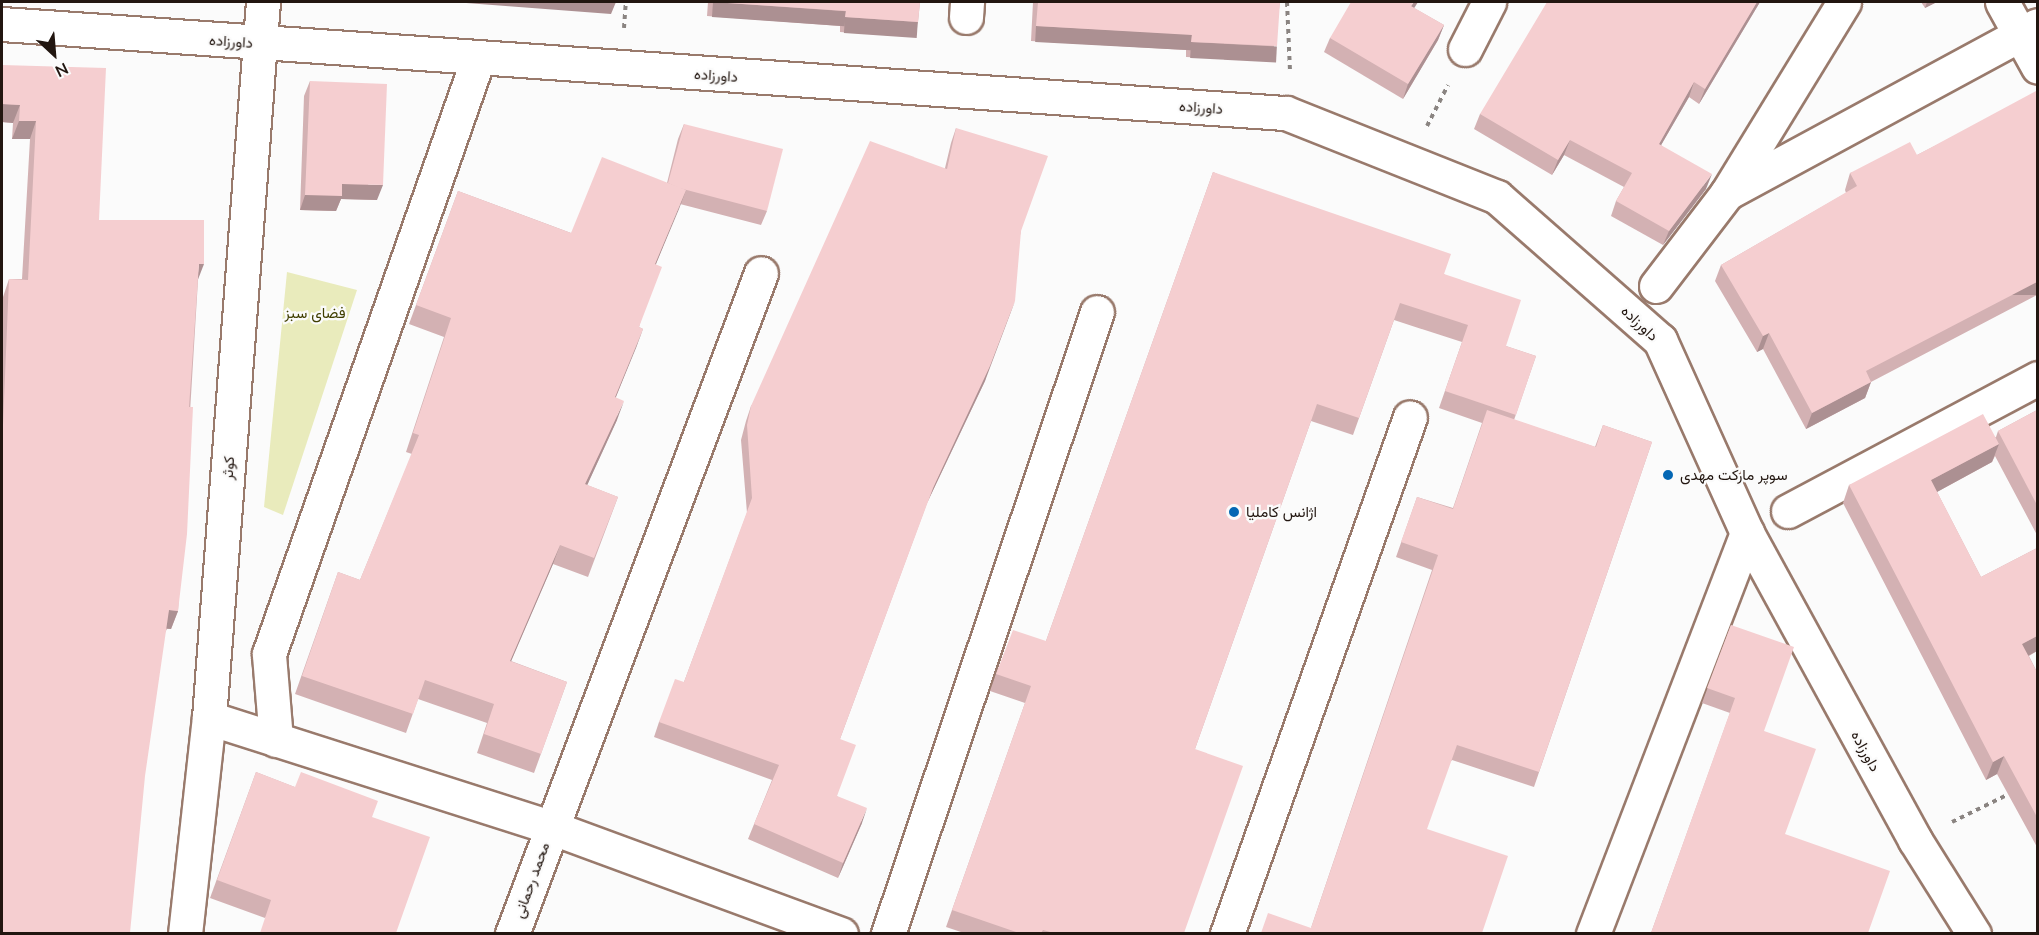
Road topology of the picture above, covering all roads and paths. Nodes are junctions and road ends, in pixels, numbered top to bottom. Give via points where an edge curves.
1 (264, 2) edge
2 (1287, 2) edge
3 (1489, 2) edge
4 (1844, 2) edge
5 (2002, 2) edge
6 (2, 24) edge
7 (2029, 29) edge
8 (261, 43) junction
9 (1465, 49) joint
10 (477, 59) junction
11 (2037, 67) edge
12 (1287, 113) junction
13 (1410, 162) junction
14 (1727, 193) junction
15 (761, 273) dead end
16 (1656, 286) dead end
17 (1097, 312) dead end
18 (2037, 378) edge
19 (1410, 417) dead end
20 (1788, 511) dead end
21 (1747, 533) junction
22 (208, 718) junction
23 (276, 740) junction
24 (2017, 790) edge
25 (550, 827) junction
26 (1915, 840) junction
27 (185, 933) edge
28 (512, 933) edge
29 (841, 933) edge
30 (888, 933) edge
31 (1227, 933) edge
32 (1593, 933) edge
33 (1974, 933) edge

1 - 8 street, کوثر
2 - 12 path via 1292,46
3 - 9 street
4 - 14 street
5 - 7 street
6 - 8 street, داورزاده
7 - 11 street
7 - 14 street
8 - 10 street, داورزاده
8 - 22 street, کوثر
9 - 13 path
10 - 12 street, داورزاده
10 - 23 street via 269,654
12 - 13 street, داورزاده
13 - 21 street, داورزاده via 1497,197 1660,340
14 - 16 street
15 - 25 street, محمد رحمانی
17 - 30 street
18 - 20 street
19 - 31 street
21 - 26 street, داورزاده
21 - 32 street
22 - 23 street
22 - 27 street, کوثر
23 - 25 street
24 - 26 path
25 - 28 street, محمد رحمانی
25 - 29 street
26 - 33 street, داورزاده

